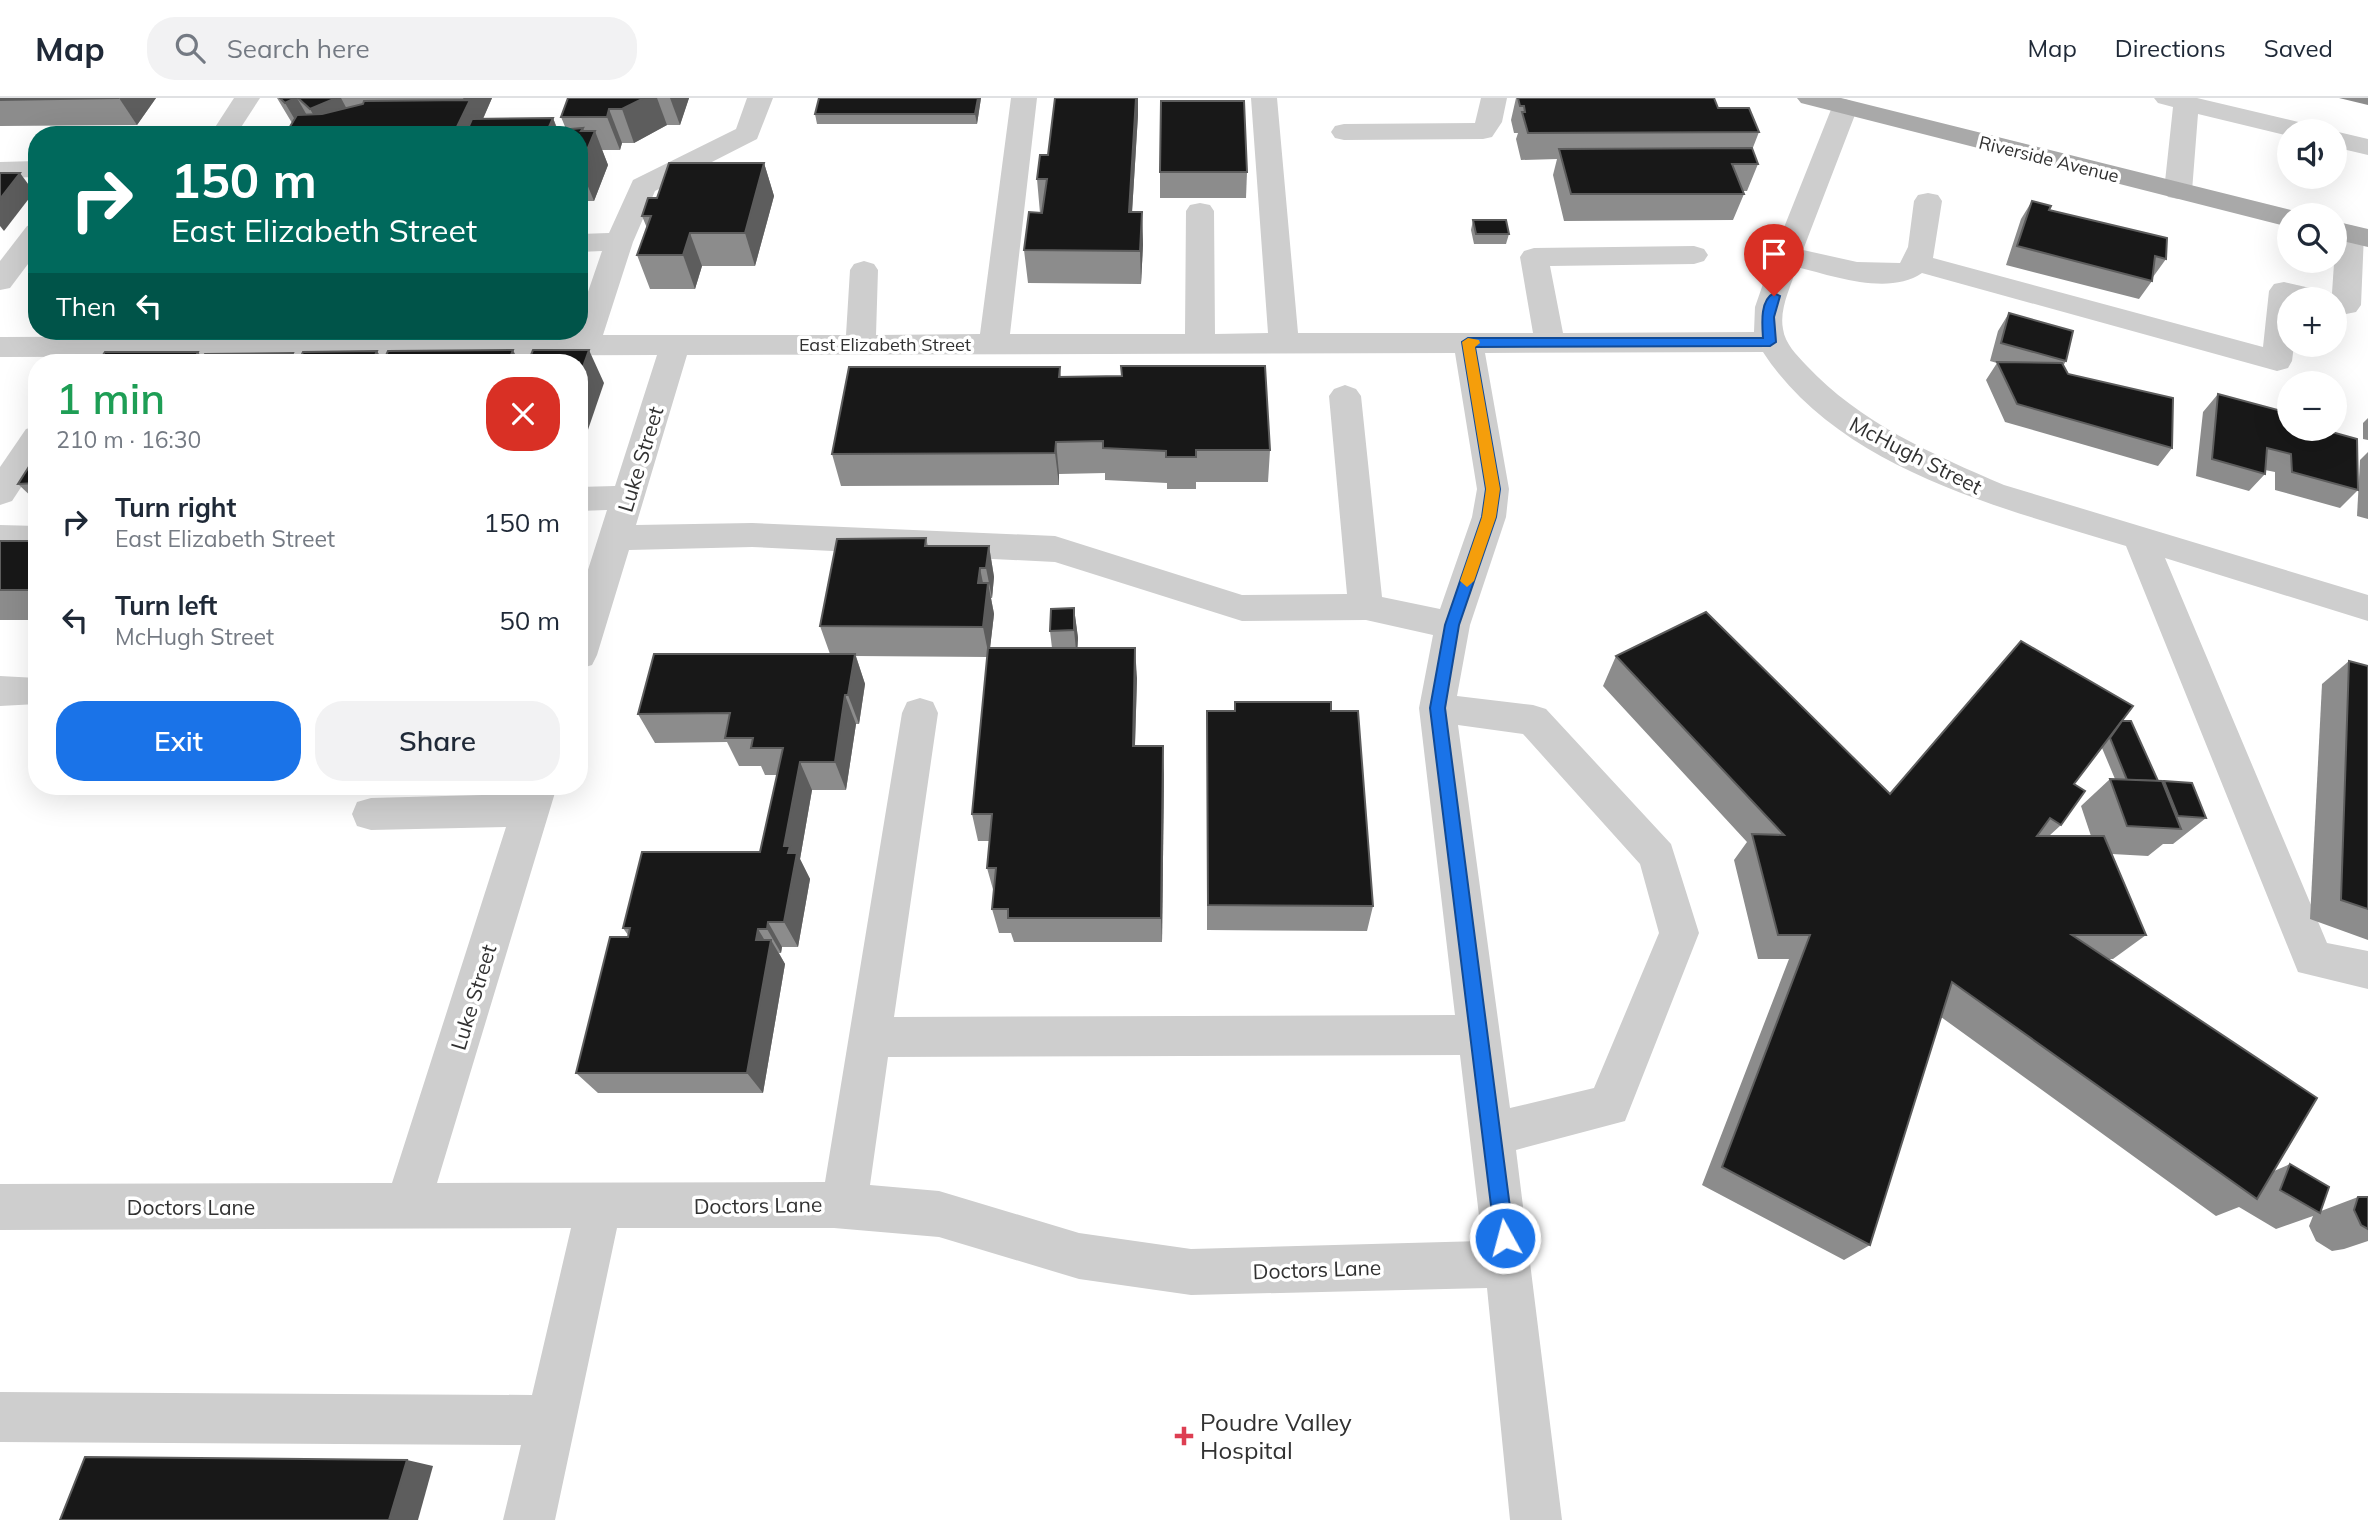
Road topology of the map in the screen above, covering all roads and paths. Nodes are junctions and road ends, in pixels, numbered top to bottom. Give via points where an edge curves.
1 (247, 98) edge
2 (760, 98) edge
3 (1024, 98) edge
4 (1264, 98) edge
5 (1494, 98) edge
6 (1810, 98) edge
7 (2176, 101) edge
8 (1845, 107) junction
9 (2277, 125) edge
10 (229, 126) edge
11 (1344, 132) dead end
12 (2347, 142) edge
13 (2368, 147) edge
14 (28, 169) edge
15 (0, 170) edge
16 (2178, 191) junction
17 (1928, 201) dead end
18 (1200, 211) dead end
19 (2277, 215) edge
20 (2351, 234) edge
21 (619, 242) junction
22 (588, 243) edge
23 (19, 247) edge
24 (1693, 255) dead end
25 (1787, 255) junction
26 (1917, 264) junction
27 (864, 270) dead end
28 (0, 281) edge
29 (2344, 287) edge
30 (588, 337) edge
31 (194, 340) edge
32 (359, 340) edge
33 (587, 340) edge
34 (1468, 342) junction
35 (1770, 342) junction
36 (586, 343) junction
37 (676, 343) junction
38 (1200, 343) junction
39 (1284, 343) junction
40 (994, 344) junction
41 (1550, 344) junction
42 (860, 345) junction
43 (0, 347) edge
44 (80, 354) edge
45 (98, 354) edge
46 (2277, 357) edge
47 (1345, 396) dead end
48 (28, 451) edge
49 (0, 493) edge
50 (628, 498) junction
51 (588, 499) edge
52 (0, 537) edge
53 (2139, 537) junction
54 (28, 538) edge
55 (615, 538) junction
56 (1367, 607) junction
57 (2368, 608) edge
58 (1452, 625) junction
59 (588, 626) edge
60 (1437, 708) junction
61 (920, 713) dead end
62 (535, 798) edge
63 (371, 814) dead end
64 (2368, 970) edge
65 (1479, 1035) junction
66 (869, 1037) junction
67 (1492, 1134) junction
68 (844, 1206) junction
69 (0, 1207) edge
70 (599, 1207) junction
71 (407, 1208) junction
72 (1508, 1264) junction
73 (0, 1417) edge
74 (552, 1420) junction
75 (529, 1520) edge
76 (1536, 1520) edge

1 - 10 street
2 - 21 street via 748,133 643,186
3 - 40 street
4 - 39 street
5 - 11 street via 1483,131
6 - 8 main road, Riverside Avenue
7 - 9 street
7 - 16 street
8 - 16 main road, Riverside Avenue
8 - 25 street
12 - 13 street
14 - 15 street
16 - 19 main road, Riverside Avenue
17 - 26 street
18 - 38 street
20 - 29 street
21 - 22 street
21 - 30 street
23 - 28 street
24 - 41 street via 1534,257
25 - 26 street via 1880,274 1908,272
25 - 35 street via 1768,317
26 - 46 street via 2277,361
27 - 42 street
31 - 45 street, East Elizabeth Street
32 - 36 street, East Elizabeth Street
33 - 36 street
34 - 39 street, East Elizabeth Street
34 - 41 street, East Elizabeth Street
34 - 58 street via 1493,489 1489,517
35 - 41 street, East Elizabeth Street
35 - 53 street, McHugh Street via 1804,383 1843,418 1888,445 1992,493
36 - 37 street, East Elizabeth Street
37 - 42 street, East Elizabeth Street
37 - 50 street, Luke Street
38 - 39 street, East Elizabeth Street
38 - 40 street, East Elizabeth Street
40 - 42 street, East Elizabeth Street
43 - 44 street, East Elizabeth Street
47 - 56 street
48 - 49 street
50 - 51 street
50 - 55 street, Luke Street
52 - 54 street
53 - 57 street, McHugh Street
53 - 64 street via 2313,959
55 - 56 street via 752,535 1055,549 1242,608
55 - 59 street, Luke Street
56 - 58 street
58 - 60 street
60 - 65 street
60 - 67 street via 1533,720 1657,856 1679,933 1609,1107
61 - 66 street
62 - 63 street
62 - 71 street, Luke Street
65 - 66 street
65 - 67 street
66 - 68 street
67 - 72 street
68 - 70 street, Doctors Lane
68 - 72 street, Doctors Lane via 939,1214 1079,1256 1191,1272
69 - 71 street, Doctors Lane
70 - 71 street, Doctors Lane
70 - 74 street
72 - 76 street
73 - 74 street
74 - 75 street

